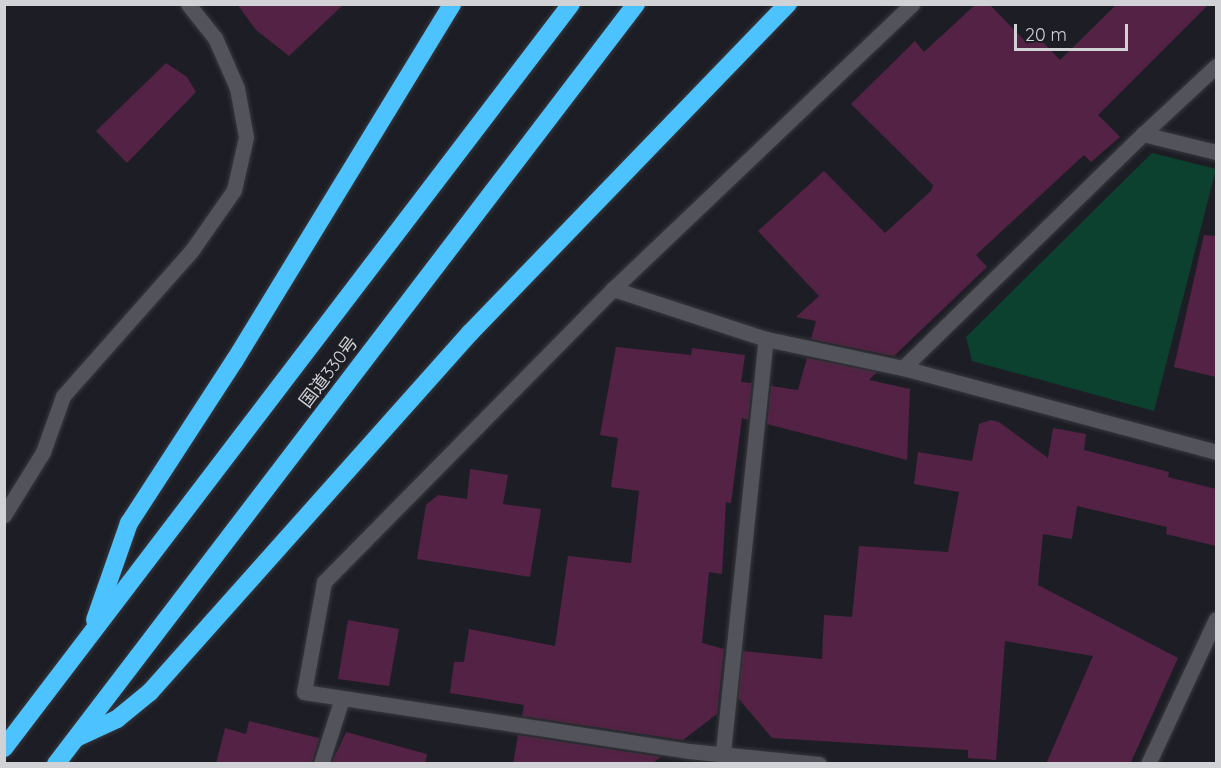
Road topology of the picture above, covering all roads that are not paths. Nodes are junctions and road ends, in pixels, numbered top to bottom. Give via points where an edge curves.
1 (188, 4) edge
2 (452, 4) edge
3 (571, 4) edge
4 (636, 4) edge
5 (788, 4) edge
6 (912, 4) edge
7 (1216, 66) edge
8 (1143, 134) junction
9 (1216, 152) edge
10 (613, 289) junction
11 (766, 339) junction
12 (903, 368) junction
13 (1216, 452) edge
14 (4, 515) edge
15 (1216, 619) edge
16 (90, 636) junction
17 (342, 698) junction
18 (78, 737) junction
19 (4, 748) edge
20 (723, 752) junction
21 (685, 757) edge
22 (56, 764) edge
23 (321, 764) edge
24 (819, 764) edge
25 (1148, 764) edge

1 - 14 street via 215,38 237,88 246,137 234,190 192,250 63,396 43,452
2 - 16 highway via 235,360 129,523
3 - 16 highway, 国道330号
4 - 18 highway, 国道330号
5 - 18 highway via 470,333 150,692 117,719
6 - 10 street
7 - 8 street
8 - 9 street
8 - 12 street
10 - 11 street
10 - 17 street via 324,582 304,692
11 - 12 street
11 - 20 street
12 - 13 street
15 - 25 street
16 - 19 highway, 国道330号
17 - 21 street
17 - 23 street
18 - 22 highway, 国道330号
20 - 21 street
20 - 24 street

